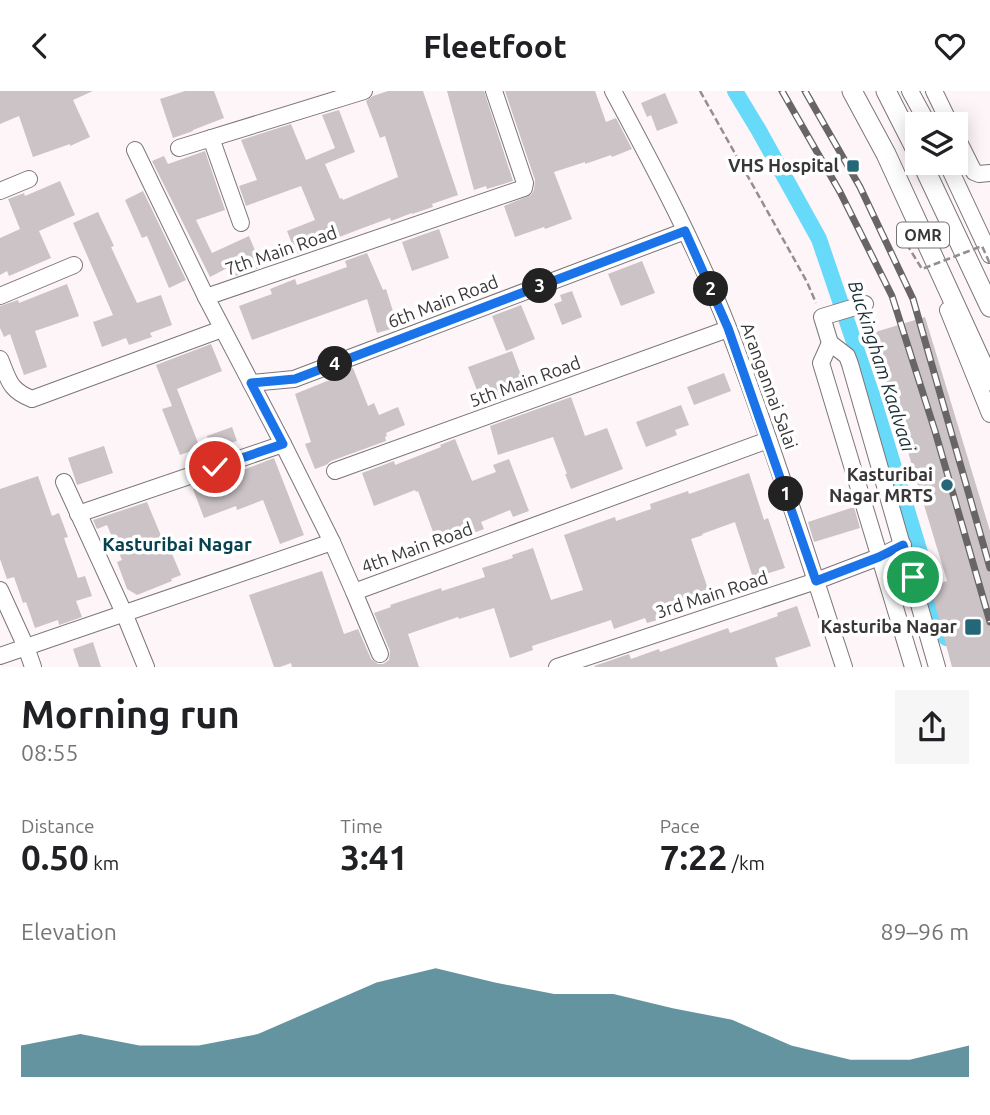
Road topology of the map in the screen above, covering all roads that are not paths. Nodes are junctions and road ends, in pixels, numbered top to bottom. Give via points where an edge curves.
1 (364, 91) edge
2 (494, 91) edge
3 (614, 91) edge
4 (852, 91) edge
5 (886, 91) edge
6 (910, 91) edge
7 (934, 91) edge
8 (921, 112) edge
9 (944, 112) edge
10 (905, 128) edge
11 (211, 138) junction
12 (179, 148) dead end
13 (135, 149) dead end
14 (968, 160) edge
15 (990, 173) edge
16 (928, 175) edge
17 (953, 175) edge
18 (29, 179) dead end
19 (0, 191) edge
20 (241, 223) dead end
21 (685, 231) junction
22 (990, 255) edge
23 (74, 265) dead end
24 (946, 283) junction
25 (0, 296) edge
26 (206, 297) junction
27 (865, 304) dead end
28 (990, 307) edge
29 (728, 328) junction
30 (222, 329) junction
31 (830, 343) junction
32 (990, 358) edge
33 (2, 369) edge
34 (990, 381) edge
35 (251, 383) junction
36 (990, 415) edge
37 (768, 440) junction
38 (283, 444) junction
39 (335, 471) dead end
40 (64, 482) dead end
41 (78, 514) junction
42 (332, 542) junction
43 (903, 545) junction
44 (879, 557) junction
45 (816, 581) junction
46 (0, 590) edge
47 (354, 591) junction
48 (124, 613) junction
49 (26, 647) junction
50 (380, 654) dead end
51 (0, 656) edge
52 (33, 667) edge
53 (146, 667) edge
54 (557, 667) edge
55 (844, 667) edge
56 (913, 667) edge
57 (937, 667) edge

1 - 11 street
2 - 26 street, 7th Main Road via 524,188
3 - 21 street, Arangannai Salai
4 - 24 main road, OMR
5 - 10 main road
6 - 8 street
7 - 9 street
11 - 12 street
11 - 20 street
13 - 26 street
14 - 15 street via 974,172
16 - 28 main road, OMR
17 - 22 street
18 - 19 street
21 - 29 street, Arangannai Salai
21 - 35 street, 6th Main Road via 295,379
23 - 25 street
24 - 32 main road via 957,293
24 - 34 main road, OMR
24 - 36 street via 945,302
26 - 30 street, 4th Main Road
27 - 31 street via 826,316
29 - 37 street, Arangannai Salai
29 - 39 street, 5th Main Road
30 - 33 street via 32,399 12,387
30 - 35 street, 4th Main Road
31 - 43 street via 850,364
31 - 44 street via 821,363
35 - 38 street, 4th Main Road
37 - 45 street, Arangannai Salai
37 - 47 street, 4th Main Road
38 - 41 street
38 - 42 street, 4th Main Road
40 - 41 street
41 - 48 street
42 - 47 street, 4th Main Road
42 - 48 street
43 - 44 street, 3rd Main Road
43 - 57 street
44 - 45 street, 3rd Main Road
44 - 56 street
45 - 54 street, 3rd Main Road
45 - 55 street, Arangannai Salai
46 - 49 street
47 - 50 street
48 - 49 street
48 - 53 street
49 - 51 street
49 - 52 street

